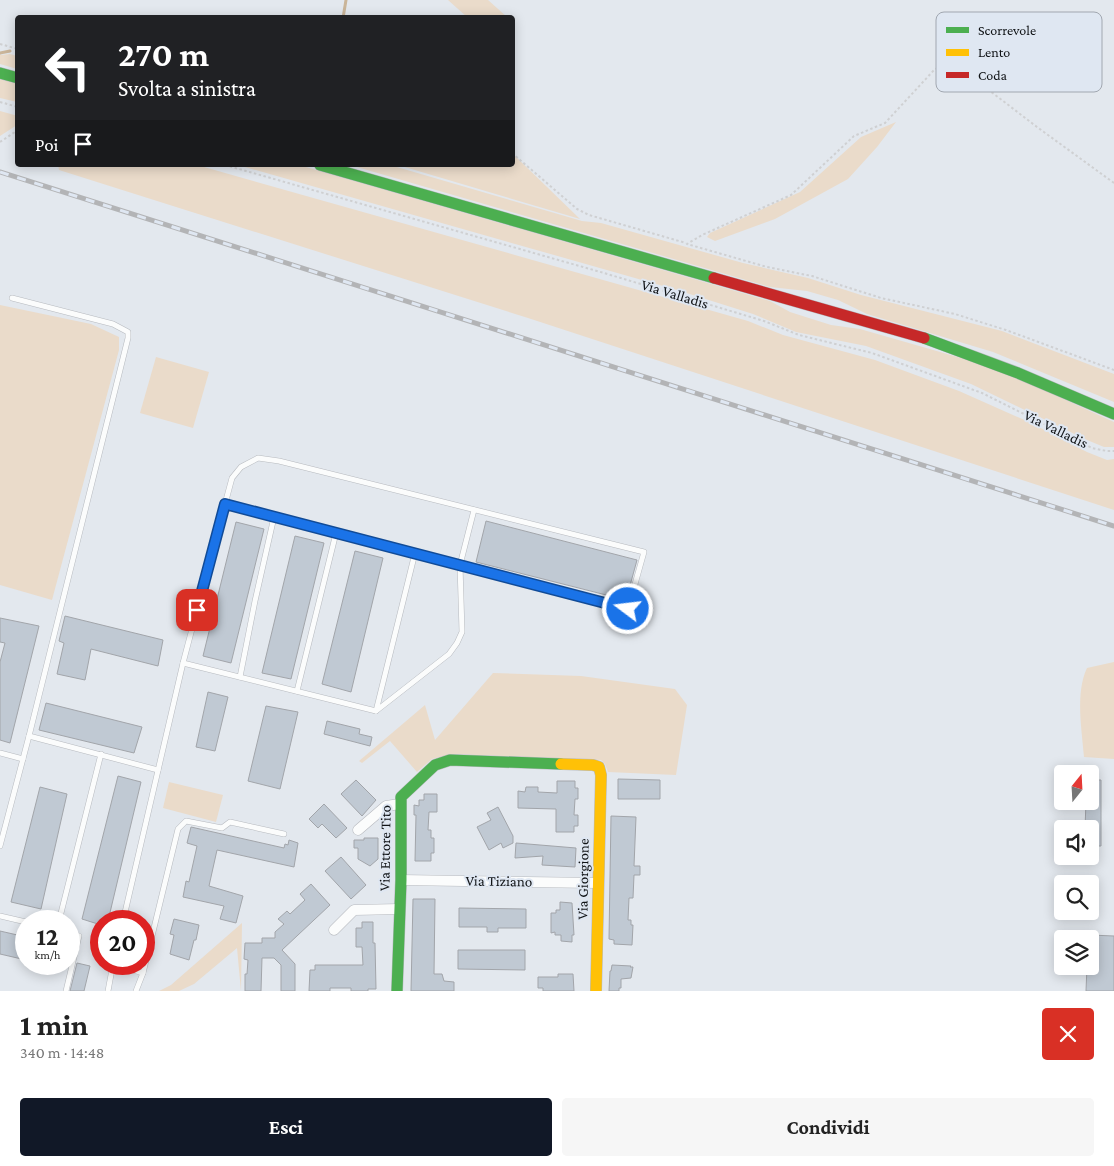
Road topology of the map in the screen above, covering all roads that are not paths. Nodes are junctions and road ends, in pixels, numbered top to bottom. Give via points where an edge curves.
1 (0, 73) edge
2 (15, 77) edge
3 (327, 167) edge
4 (12, 298) dead end
5 (1114, 414) edge
6 (225, 504) junction
7 (474, 510) junction
8 (274, 517) junction
9 (336, 533) junction
10 (415, 553) junction
11 (460, 565) junction
12 (183, 663) junction
13 (240, 677) junction
14 (297, 691) junction
15 (376, 711) junction
16 (29, 736) junction
17 (0, 753) edge
18 (101, 754) junction
19 (23, 759) junction
20 (599, 768) joint
21 (158, 770) junction
22 (400, 804) junction
23 (358, 830) dead end
24 (284, 834) dead end
25 (0, 846) edge
26 (401, 880) junction
27 (597, 883) junction
28 (399, 909) junction
29 (61, 910) edge
30 (126, 910) edge
31 (0, 916) edge
32 (15, 919) edge
33 (155, 923) edge
34 (334, 930) dead end
35 (69, 975) edge
36 (111, 975) edge
37 (142, 975) edge
38 (66, 991) edge
39 (108, 991) edge
40 (136, 991) edge
41 (397, 991) edge
42 (596, 991) edge

1 - 2 main road
3 - 5 main road via 920,338 990,361
4 - 16 lane via 113,324 128,332
6 - 7 lane via 232,478 241,467 258,458
6 - 8 lane
6 - 12 lane
7 - 11 lane
7 - 11 lane via 644,552 628,609
8 - 9 lane
8 - 13 lane
9 - 10 lane
9 - 14 lane
10 - 11 lane
10 - 15 lane
11 - 15 lane via 462,632 458,643 449,654
12 - 13 lane
12 - 21 lane
13 - 14 lane
14 - 15 lane
16 - 18 lane
16 - 19 lane
17 - 19 lane
18 - 21 lane
18 - 29 lane
19 - 25 lane
20 - 22 main road, Via Ettore Tito via 593,765 450,760 436,764 422,776 401,797
20 - 27 main road, Via Giorgione
21 - 30 lane
22 - 23 street via 386,806
22 - 26 main road, Via Ettore Tito
24 - 33 lane via 230,822 222,828 186,821 178,829
26 - 27 street, Via Tiziano
26 - 28 main road, Via Ettore Tito
27 - 42 main road, Via Giorgione
28 - 34 street via 354,910
28 - 41 main road, Via Ettore Tito
31 - 32 lane
35 - 38 lane
36 - 39 lane
37 - 40 lane

